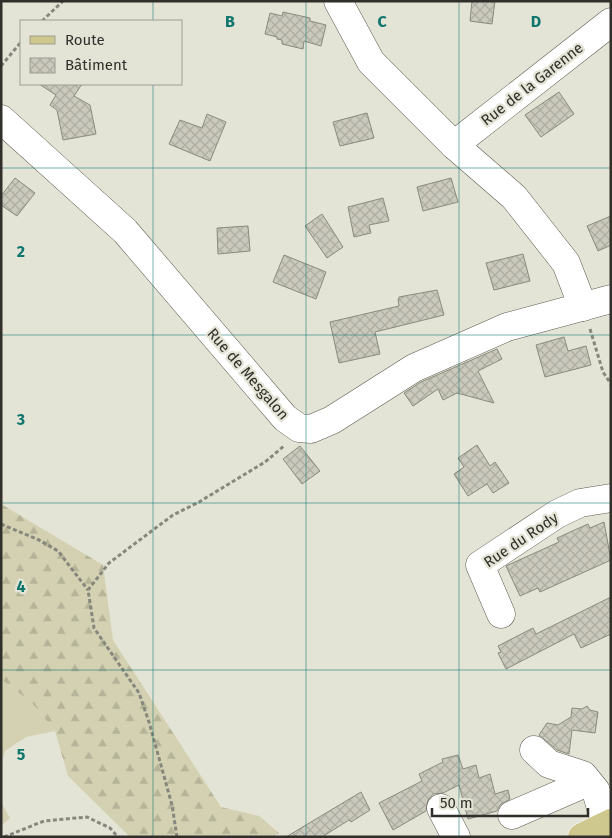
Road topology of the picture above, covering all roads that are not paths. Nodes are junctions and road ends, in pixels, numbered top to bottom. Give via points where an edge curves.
1 (338, 1) edge
2 (611, 22) edge
3 (1, 119) edge
4 (454, 145) junction
5 (611, 300) edge
6 (583, 307) junction
7 (611, 498) edge
8 (501, 614) dead end
9 (534, 750) dead end
10 (588, 782) junction
11 (441, 808) dead end
12 (512, 815) dead end
13 (608, 824) edge
14 (456, 837) edge
15 (582, 837) edge

1 - 4 street via 371,62
2 - 4 street, Rue de la Garenne
3 - 6 street, Rue de Mesgalon via 125,231 285,418 299,428 311,429 332,420 414,368 507,327
4 - 6 street via 514,197 566,263
5 - 6 street, Rue de Mesgalon
7 - 8 street, Rue du Rody via 580,503 557,514 480,565
9 - 10 street via 549,764 582,776
10 - 12 street
10 - 13 street via 596,791
11 - 14 street
13 - 15 main road

